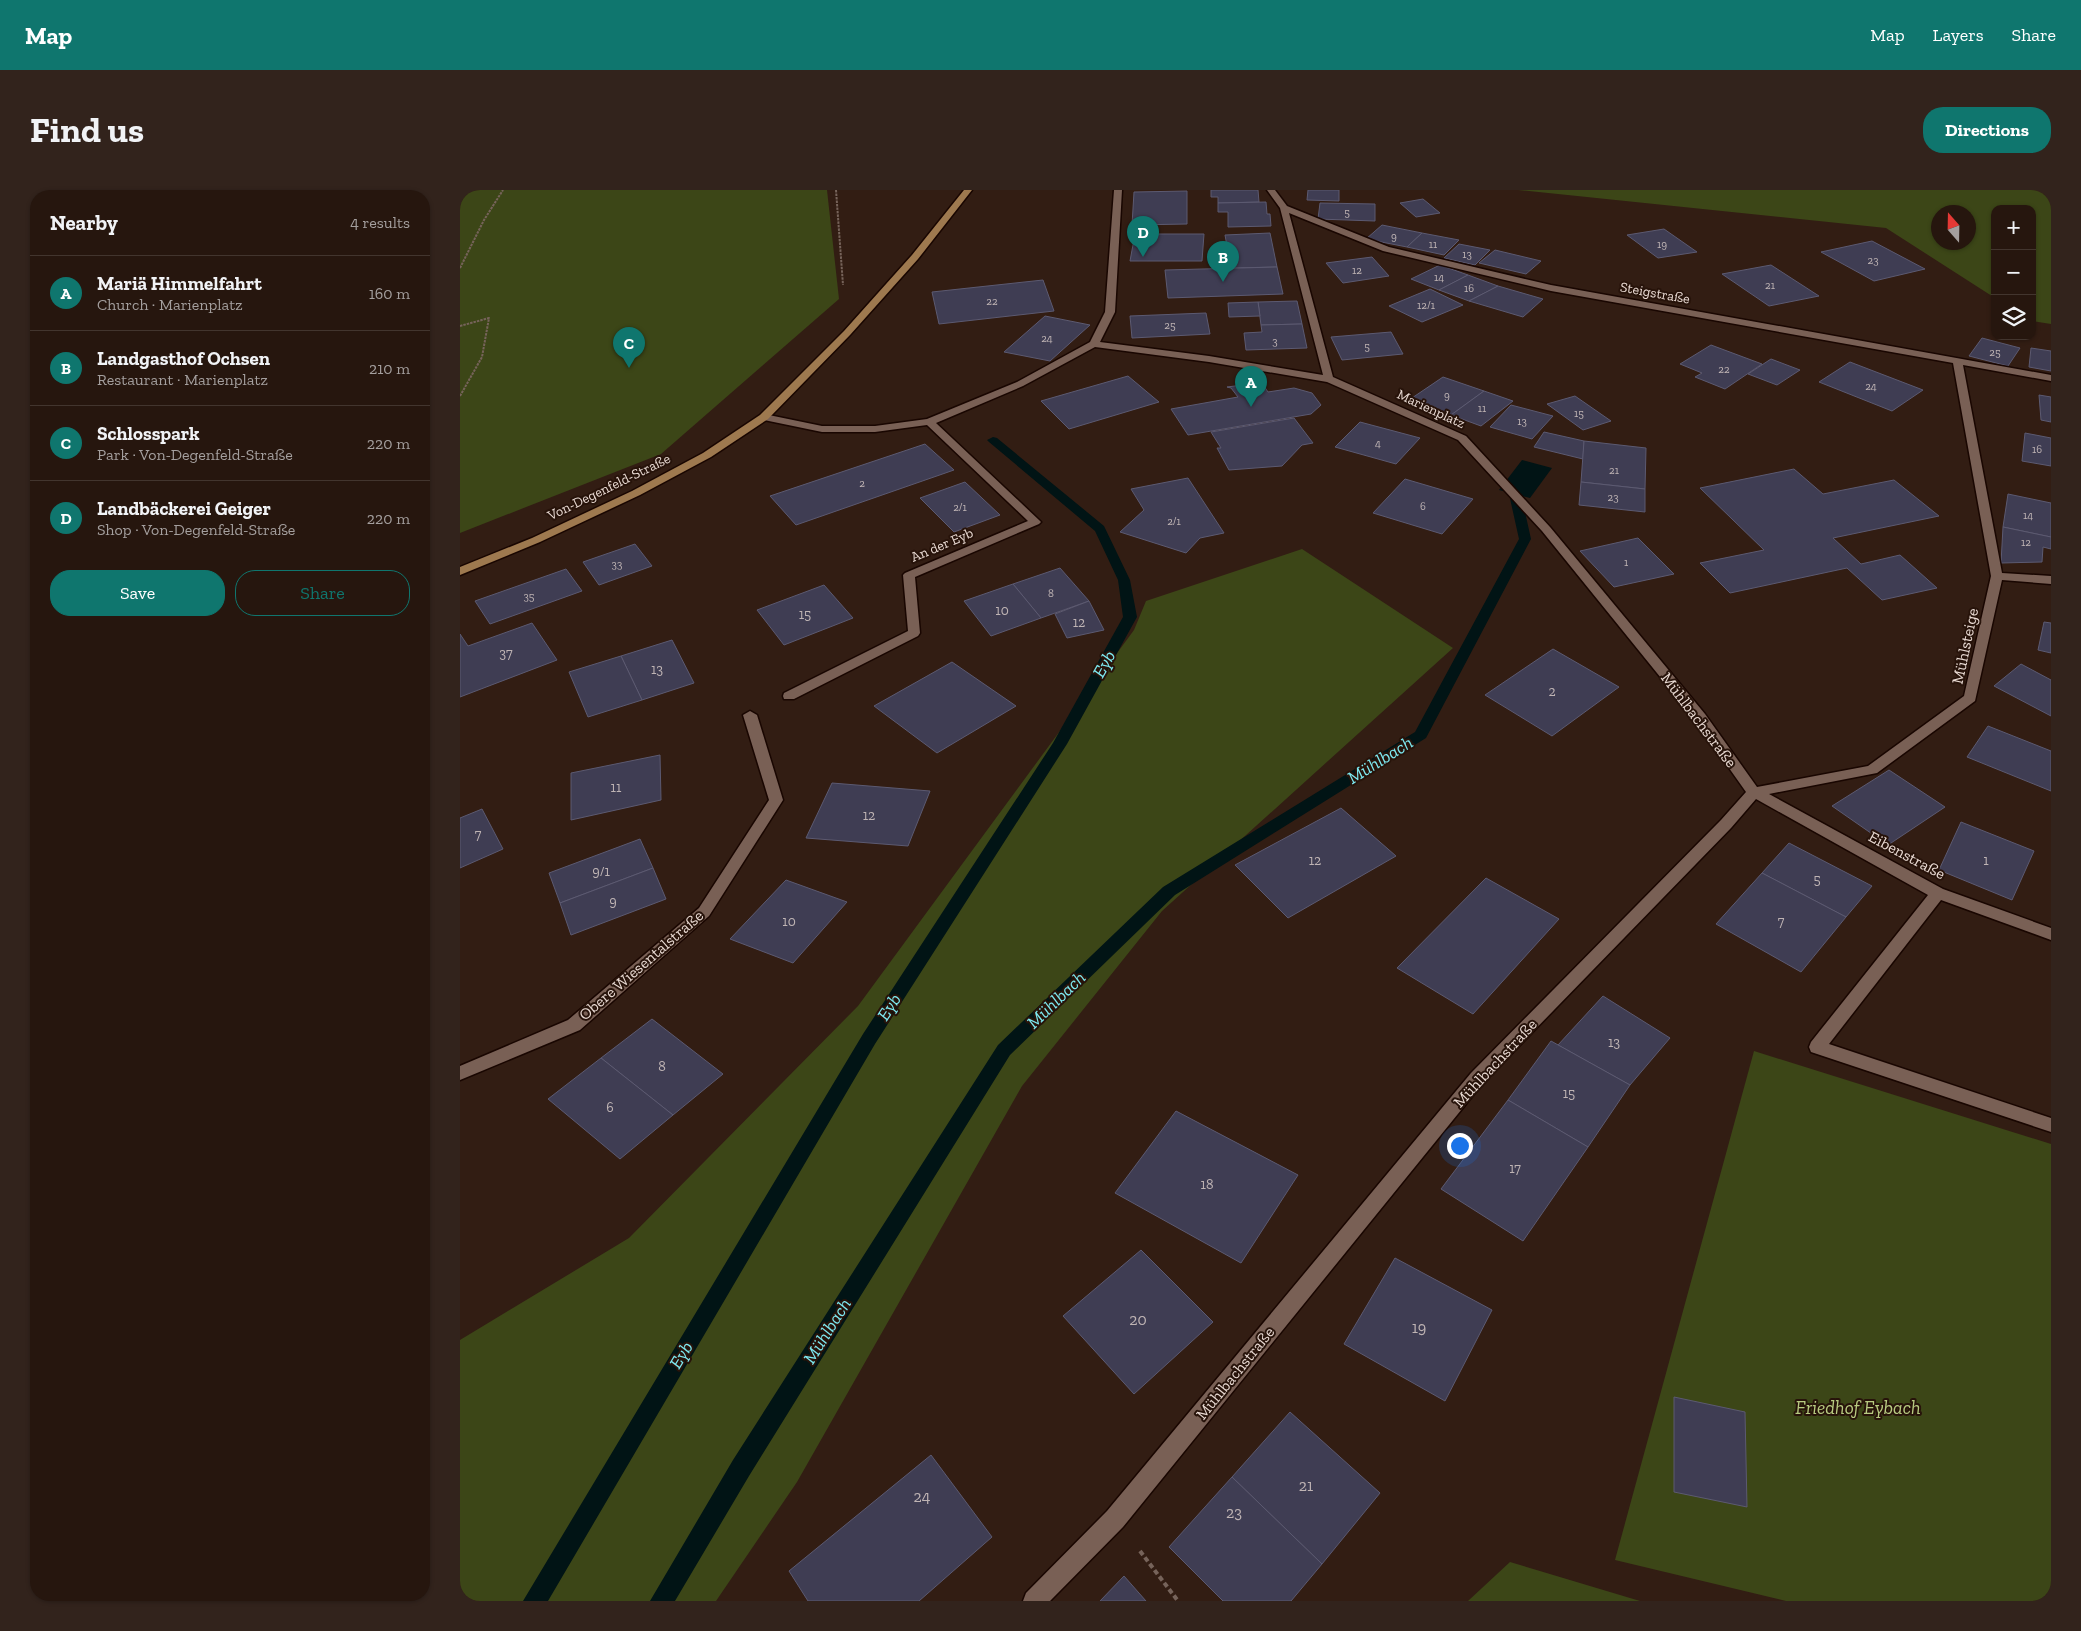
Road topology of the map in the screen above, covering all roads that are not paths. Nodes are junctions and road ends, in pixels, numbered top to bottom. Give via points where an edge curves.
1 (968, 190) edge
2 (1118, 190) edge
3 (1271, 190) edge
4 (1284, 208) junction
5 (1094, 344) junction
6 (1958, 362) junction
7 (2051, 378) edge
8 (1329, 379) junction
9 (764, 417) junction
10 (929, 422) junction
11 (1546, 530) joint
12 (460, 571) edge
13 (1997, 576) junction
14 (2051, 580) edge
15 (790, 696) dead end
16 (750, 715) dead end
17 (1754, 792) junction
18 (1938, 893) junction
19 (2051, 934) edge
20 (460, 1073) edge
21 (2051, 1125) edge
22 (1034, 1601) edge

1 - 9 main road, Von-Degenfeld-Straße via 847,333
2 - 5 street via 1110,312
3 - 4 street
4 - 6 street, Steigstraße via 1386,249 1550,288
4 - 8 street
5 - 8 street, Marienplatz
5 - 10 street via 1020,384
6 - 7 street, Steigstraße
6 - 13 street, Mühlsteige
8 - 11 street, Marienplatz via 1462,438
9 - 10 street via 822,429 875,429
9 - 12 main road, Von-Degenfeld-Straße via 707,454 636,493
10 - 15 street, An der Eyb via 1035,522 909,575 914,633
11 - 17 street, Mühlbachstraße via 1700,718
13 - 14 street
13 - 17 street, Mühlsteige via 1970,698 1872,770
16 - 20 street, Obere Wiesentalstraße via 776,800 704,912 574,1025
17 - 18 street, Eibenstraße
17 - 22 street, Mühlbachstraße via 1477,1078 1115,1519
18 - 19 street, Eibenstraße
18 - 21 street via 1817,1047

